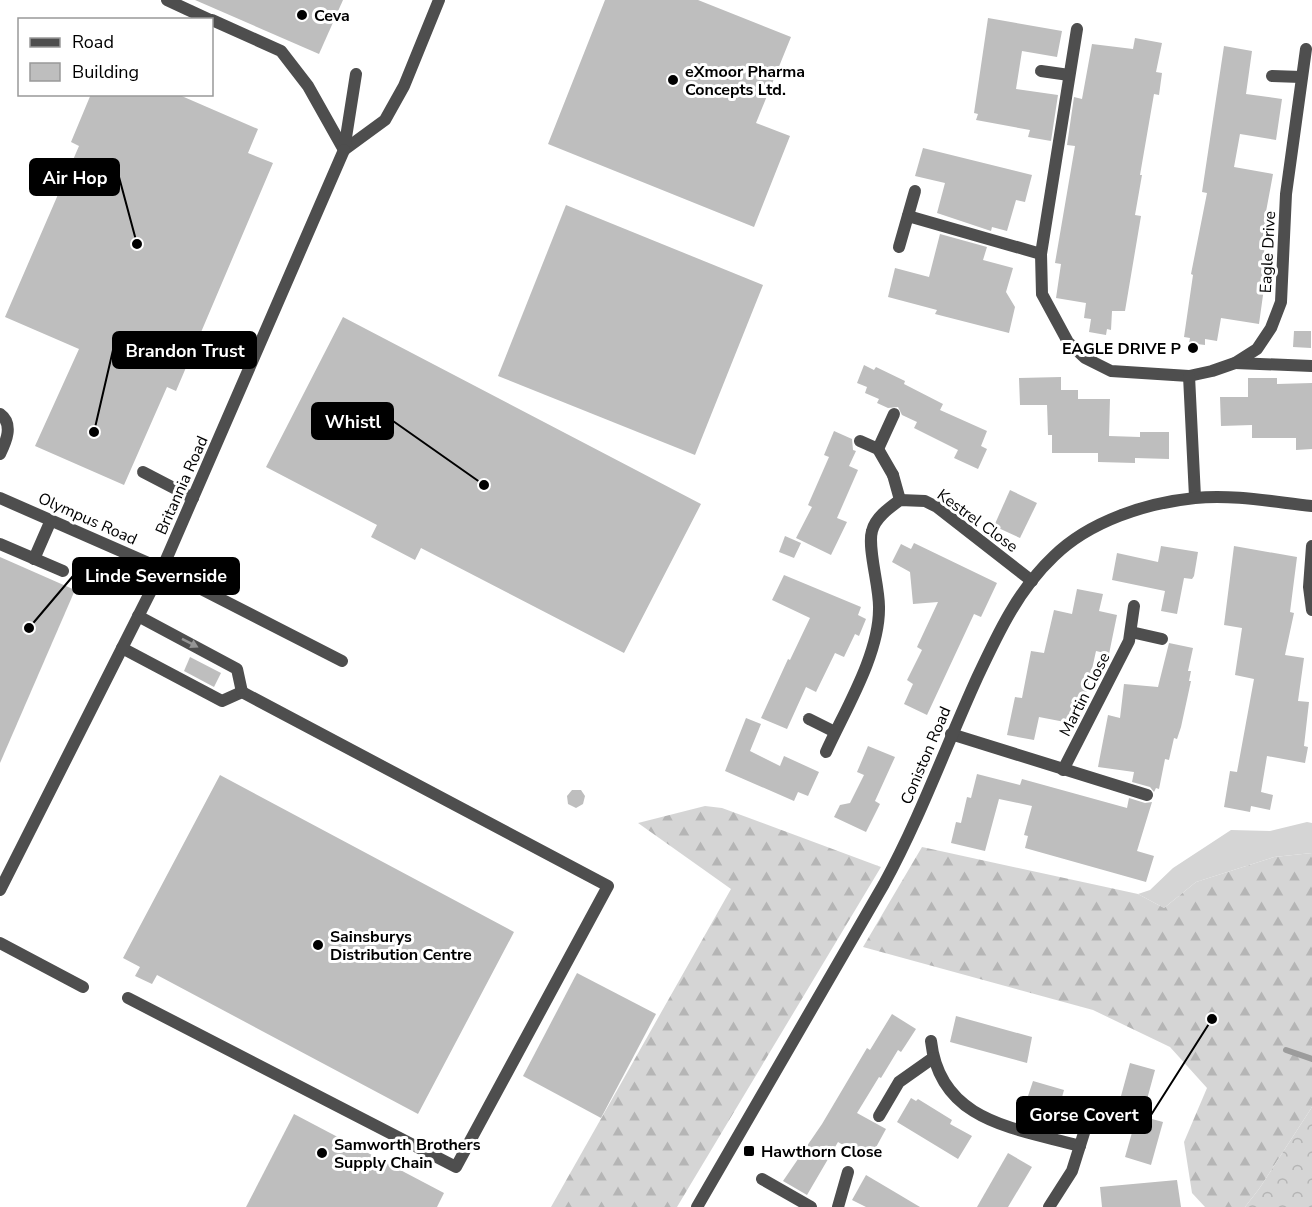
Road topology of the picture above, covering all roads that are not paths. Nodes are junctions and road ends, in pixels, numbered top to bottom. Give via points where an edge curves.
1 (167, 0) edge
2 (439, 0) edge
3 (207, 18) edge
4 (213, 21) edge
5 (1077, 29) dead end
6 (1306, 49) dead end
7 (1041, 71) dead end
8 (356, 74) dead end
9 (1069, 75) junction
10 (1272, 76) dead end
11 (1301, 77) junction
12 (344, 150) junction
13 (915, 191) dead end
14 (908, 216) junction
15 (899, 247) dead end
16 (1041, 254) junction
17 (1235, 363) junction
18 (1312, 366) edge
19 (1189, 376) junction
20 (0, 414) edge
21 (894, 414) dead end
22 (860, 441) dead end
23 (878, 449) junction
24 (0, 454) edge
25 (143, 472) dead end
26 (1196, 497) junction
27 (0, 498) edge
28 (193, 498) junction
29 (900, 500) junction
30 (1312, 506) edge
31 (51, 520) junction
32 (0, 544) edge
33 (1312, 546) edge
34 (34, 559) junction
35 (162, 569) junction
36 (63, 571) dead end
37 (1032, 580) junction
38 (1134, 606) dead end
39 (1312, 610) edge
40 (138, 616) junction
41 (1131, 632) junction
42 (1162, 639) dead end
43 (122, 648) junction
44 (342, 661) dead end
45 (242, 692) junction
46 (808, 719) dead end
47 (835, 732) junction
48 (951, 734) junction
49 (826, 752) dead end
50 (1063, 770) junction
51 (1147, 795) dead end
52 (0, 890) edge
53 (0, 943) edge
54 (83, 987) dead end
55 (128, 998) dead end
56 (931, 1041) dead end
57 (933, 1058) junction
58 (879, 1116) dead end
59 (1089, 1117) dead end
60 (1080, 1146) junction
61 (848, 1172) dead end
62 (762, 1179) dead end
63 (697, 1207) edge
64 (811, 1207) edge
65 (838, 1207) edge
66 (1049, 1207) edge

1 - 3 street
2 - 12 street via 404,86 385,120
4 - 12 street via 281,51 308,86
5 - 9 street, Eagle Drive
6 - 11 street, Eagle Drive
7 - 9 street
8 - 12 street, Britannia Road
9 - 16 street, Eagle Drive
10 - 11 street
11 - 17 street, Eagle Drive via 1286,194 1281,302 1257,349
12 - 28 street, Britannia Road
13 - 14 street
14 - 15 street
14 - 16 street
16 - 19 street, Eagle Drive via 1042,294 1068,342 1085,358 1111,371
17 - 18 street
17 - 19 street, Eagle Drive
19 - 26 street
20 - 24 street via 8,429
21 - 23 street
22 - 23 street
23 - 29 street via 893,475
25 - 28 street
26 - 30 street, Coniston Road
26 - 37 street, Coniston Road via 1141,508 1091,530 1054,555
27 - 31 street, Olympus Road
28 - 35 street, Britannia Road
29 - 37 street, Kestrel Close via 925,501 937,507
29 - 47 street via 886,511 872,531 879,609 876,640
31 - 34 street
31 - 35 street, Olympus Road
32 - 34 street
33 - 39 street
34 - 36 street
35 - 40 street, Britannia Road
35 - 44 street, Olympus Road
37 - 48 street, Coniston Road via 1006,617
38 - 41 street, Martin Close
40 - 43 street, Britannia Road
40 -> 45 street via 237,669
41 - 42 street
41 - 50 street, Martin Close
43 - 45 street via 222,701
43 - 52 street, Britannia Road
45 - 55 street via 608,886 456,1167
46 - 47 street
47 - 49 street
48 - 50 street
48 - 63 street, Coniston Road via 904,847
50 - 51 street
53 - 54 street
56 - 57 street
57 - 58 street via 899,1082
57 - 60 street via 950,1094 982,1118
59 - 60 street
60 - 66 street via 1072,1171
61 - 65 street
62 - 64 street

